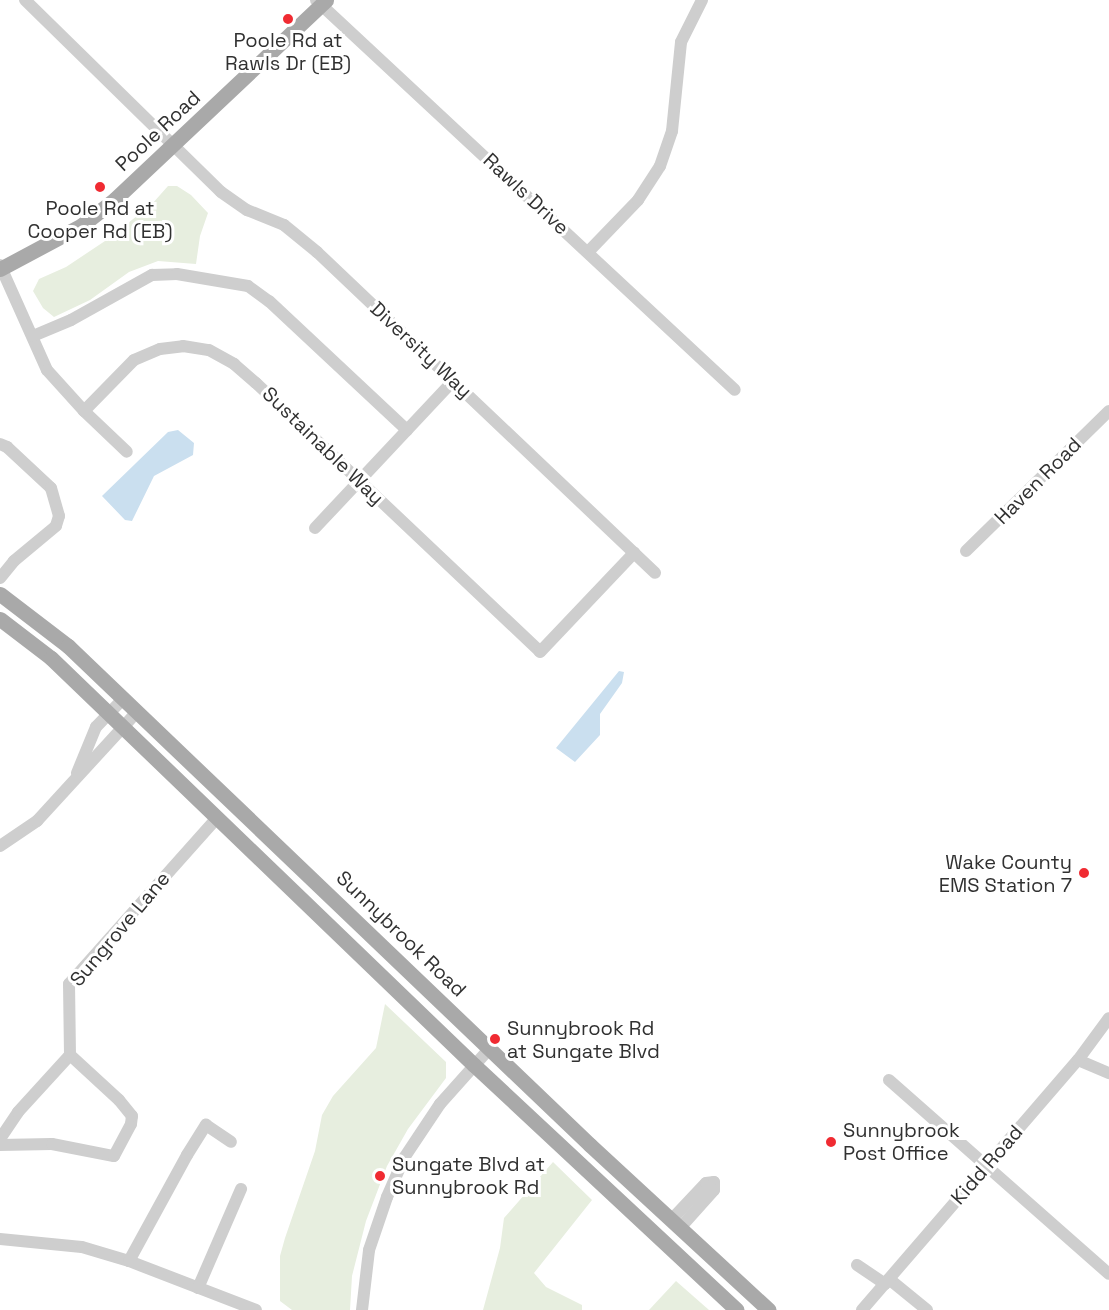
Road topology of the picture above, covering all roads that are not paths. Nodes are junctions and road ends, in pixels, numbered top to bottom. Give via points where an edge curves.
1 (25, 0) edge
2 (702, 0) edge
3 (321, 2) edge
4 (174, 146) junction
5 (589, 251) junction
6 (0, 268) edge
7 (33, 336) junction
8 (453, 381) junction
9 (735, 390) dead end
10 (84, 411) junction
11 (1109, 411) edge
12 (407, 430) junction
13 (0, 444) edge
14 (127, 452) dead end
15 (359, 481) junction
16 (315, 528) dead end
17 (966, 551) dead end
18 (634, 553) junction
19 (655, 573) dead end
20 (0, 578) edge
21 (0, 594) edge
22 (0, 619) edge
23 (123, 699) junction
24 (137, 712) junction
25 (108, 713) junction
26 (122, 728) junction
27 (76, 777) junction
28 (217, 818) junction
29 (0, 846) edge
30 (1109, 1018) edge
31 (490, 1048) junction
32 (70, 1055) junction
33 (1078, 1060) junction
34 (474, 1065) junction
35 (1109, 1073) edge
36 (889, 1080) dead end
37 (0, 1139) edge
38 (231, 1142) dead end
39 (0, 1144) edge
40 (985, 1167) junction
41 (241, 1189) dead end
42 (0, 1239) edge
43 (129, 1261) junction
44 (857, 1265) dead end
45 (1109, 1274) edge
46 (887, 1282) junction
47 (198, 1288) junction
48 (256, 1310) edge
49 (362, 1310) edge
50 (737, 1310) edge
51 (769, 1310) edge
52 (862, 1310) edge
53 (927, 1310) edge

1 - 4 street, Diversity Way
2 - 5 street via 681,42 672,131 660,166 638,200
3 - 4 main road, Poole Road
3 - 5 street, Rawls Drive
4 - 6 main road, Poole Road via 82,225
4 - 8 street, Diversity Way via 221,192 247,210 284,225 317,252
5 - 9 street, Rawls Drive
6 - 7 street
7 - 10 street via 47,370
7 - 12 street via 71,320 152,275 177,274 248,286
8 - 12 street
8 - 18 street, Diversity Way
10 - 14 street
10 - 15 street, Sustainable Way via 134,360 160,349 183,346 209,350 234,364
11 - 17 street, Haven Road
12 - 15 street
13 - 20 street via 51,488 59,516 56,526
15 - 16 street
15 - 18 street, Sustainable Way via 540,652
18 - 19 street, Diversity Way
21 - 23 main road, Sunnybrook Road via 68,646
22 - 25 main road via 51,658
23 - 24 main road, Sunnybrook Road
23 - 25 street
24 - 26 street
24 - 31 main road, Sunnybrook Road
25 - 26 main road
25 - 27 street via 88,742
26 - 27 street
26 - 28 main road
27 - 29 street via 37,821
28 - 32 street, Sungrove Lane via 69,984
28 - 34 main road
30 - 33 street, Kidd Road
31 - 34 street
31 - 51 main road, Sunnybrook Road
32 - 37 street via 18,1112
32 - 39 street via 132,1116 114,1156 52,1144
33 - 35 street
33 - 40 street, Kidd Road
34 - 49 street via 440,1104 404,1158 369,1250
34 - 50 main road
36 - 40 street
38 - 43 street via 206,1125
40 - 45 street
40 - 46 street, Kidd Road
41 - 47 street
42 - 43 street via 82,1247
43 - 47 street
44 - 46 street
46 - 52 street, Kidd Road
46 - 53 street
47 - 48 street

